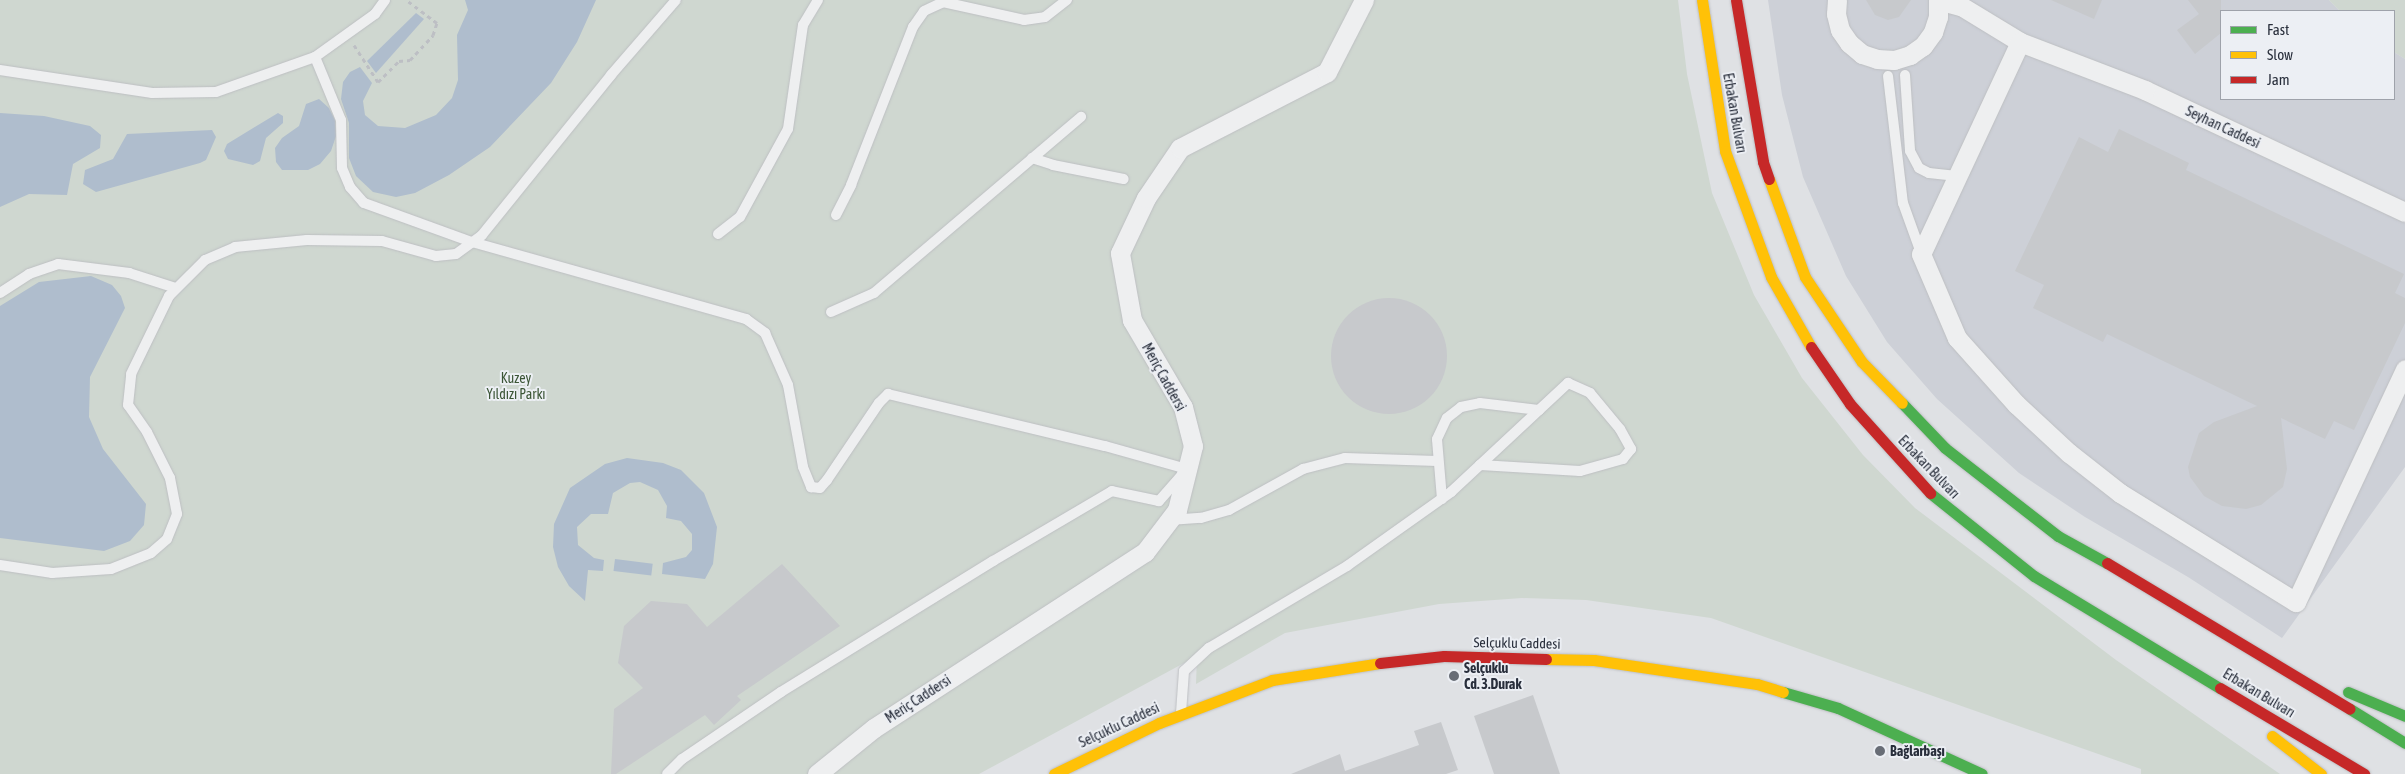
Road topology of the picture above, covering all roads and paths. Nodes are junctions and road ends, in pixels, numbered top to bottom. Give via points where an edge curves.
1 (385, 0) edge
2 (408, 0) edge
3 (676, 0) edge
4 (818, 0) edge
5 (1067, 0) edge
6 (1364, 0) edge
7 (1702, 0) edge
8 (1736, 0) edge
9 (1938, 0) edge
10 (1837, 1) edge
11 (346, 35) junction
12 (2020, 42) junction
13 (315, 57) junction
14 (0, 70) edge
15 (1905, 75) dead end
16 (1888, 76) dead end
17 (1081, 117) dead end
18 (1032, 158) junction
19 (1957, 176) junction
20 (1124, 179) dead end
21 (2405, 212) edge
22 (836, 215) dead end
23 (718, 234) dead end
24 (472, 242) junction
25 (1921, 254) junction
26 (176, 288) junction
27 (0, 293) edge
28 (830, 312) dead end
29 (2405, 369) edge
30 (1539, 410) junction
31 (1437, 461) junction
32 (1480, 465) junction
33 (1187, 469) junction
34 (1442, 499) junction
35 (1169, 520) junction
36 (0, 565) edge
37 (2182, 606) junction
38 (2169, 657) junction
39 (1181, 714) junction
40 (2405, 716) edge
41 (2405, 743) edge
42 (667, 774) edge
43 (817, 774) edge
44 (1054, 774) edge
45 (1982, 774) edge
46 (2321, 774) edge
47 (2364, 774) edge

1 - 11 lane via 375,14
2 - 11 path via 437,23 433,35 416,55 399,61 378,82
3 - 24 lane
4 - 23 lane via 802,25 788,129 740,217
5 - 22 lane via 1045,17 1024,20 943,2 924,11 913,28 852,186
6 - 33 street, Meriç Caddersi via 1327,72 1180,148 1146,198 1120,253 1132,320 1183,407 1193,446
7 - 38 main road, Erbakan Bulvarı via 1725,151 1767,268 1806,339 1850,404 1936,500 2034,576
8 - 37 main road, Erbakan Bulvarı via 1763,162 1805,277 1862,362 1946,448 2058,536
9 - 10 street via 1938,17 1923,46 1894,60 1862,54 1849,43 1840,30
9 - 12 street, Seyhan Caddesi via 1960,6
11 - 13 lane
12 - 19 street
12 - 21 street, Seyhan Caddesi via 2145,90
13 - 14 lane via 216,92 152,93
13 - 24 lane via 341,120 342,168 350,187 364,203
15 - 19 lane via 1910,151 1919,168 1929,173
16 - 25 lane via 1903,203
17 - 18 lane
18 - 20 lane
18 - 28 lane via 874,293
19 - 25 street
24 - 26 lane via 456,254 436,256 382,241 307,240 235,247 205,260
24 - 33 lane via 746,319 765,333 788,385 803,467 811,486 820,488 827,480 878,403 888,394
25 - 29 street via 1957,338 2016,404 2069,453 2120,493 2296,602
26 - 27 lane via 130,273 58,264 30,274
26 - 36 lane via 153,325 131,374 128,405 147,432 170,478 177,514 167,539 151,553 111,569 52,573
30 - 31 lane via 1480,403 1461,407 1447,418 1437,439
30 - 32 lane
30 - 32 lane via 1568,383 1590,393 1620,429 1631,449 1622,459 1580,471 1503,469
31 - 34 lane
31 - 35 lane via 1345,458 1303,469 1229,510 1201,518
32 - 34 lane
33 - 35 street, Meriç Caddersi via 1177,510
33 - 42 lane via 1159,502 1112,491 781,692 682,759
34 - 39 lane via 1347,566 1209,648 1184,671
35 - 43 street, Meriç Caddersi via 1145,552 874,728
37 - 40 main road via 2335,685
37 - 41 main road, Erbakan Bulvarı
38 - 46 main road
38 - 47 main road, Erbakan Bulvarı
39 - 44 main road, Selçuklu Caddesi via 1104,746
39 - 45 main road, Selçuklu Caddesi via 1272,680 1352,666 1444,656 1594,660 1757,684 1812,699 1876,724

